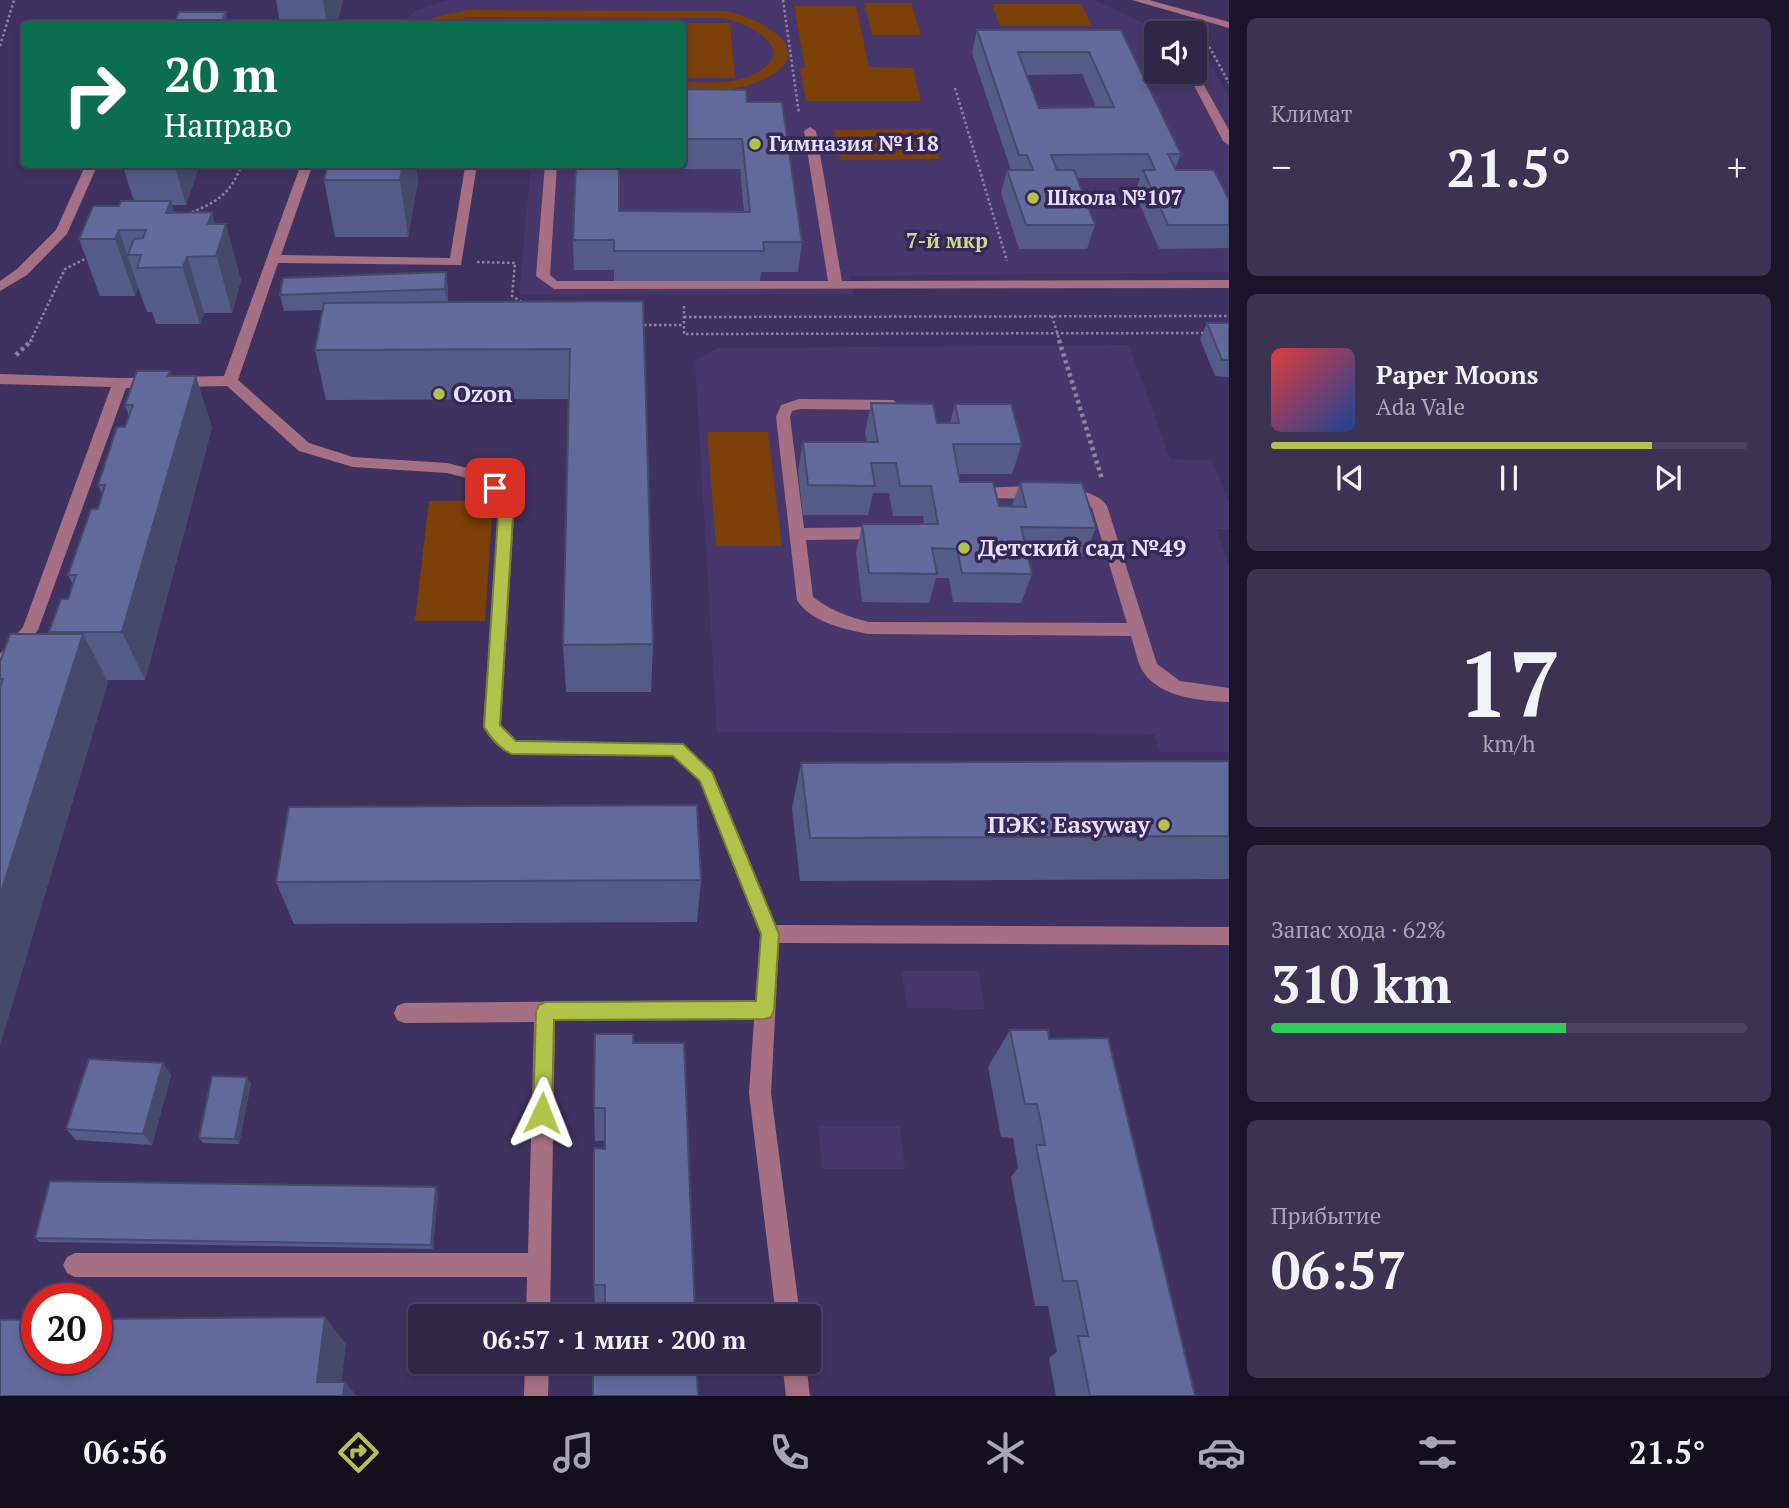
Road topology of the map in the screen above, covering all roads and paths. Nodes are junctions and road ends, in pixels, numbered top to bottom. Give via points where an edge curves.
1 (13, 0) edge
2 (783, 0) edge
3 (1137, 0) edge
4 (1229, 25) edge
5 (0, 46) edge
6 (1207, 47) edge
7 (1229, 83) edge
8 (1199, 84) edge
9 (955, 88) dead end
10 (810, 131) joint
11 (1229, 141) edge
12 (90, 168) edge
13 (241, 168) edge
14 (306, 168) edge
15 (470, 168) edge
16 (551, 168) edge
17 (185, 214) edge
18 (89, 257) edge
19 (274, 259) junction
20 (1229, 284) edge
21 (684, 286) junction
22 (836, 286) junction
23 (1014, 286) junction
24 (0, 287) edge
25 (1052, 316) junction
26 (1229, 316) edge
27 (684, 317) junction
28 (1057, 333) junction
29 (1216, 333) edge
30 (8, 363) dead end
31 (0, 379) edge
32 (230, 381) junction
33 (120, 383) junction
34 (910, 405) edge
35 (969, 493) edge
36 (1092, 499) junction
37 (894, 533) edge
38 (796, 534) junction
39 (1137, 630) junction
40 (0, 666) edge
41 (1229, 695) edge
42 (770, 934) junction
43 (1229, 936) edge
44 (764, 1010) junction
45 (545, 1011) junction
46 (404, 1013) dead end
47 (75, 1265) dead end
48 (539, 1265) junction
49 (538, 1304) edge
50 (786, 1304) edge
51 (537, 1374) edge
52 (795, 1374) edge
53 (536, 1396) edge
54 (798, 1396) edge

1 - 5 path
2 - 10 path via 801,128
3 - 4 lane
6 - 7 path
8 - 11 lane
9 - 23 path
10 - 22 lane
12 - 24 lane via 62,231 22,272
13 - 17 path via 233,190
14 - 19 lane
15 - 19 lane via 456,262
16 - 21 lane via 543,276 554,285
18 - 30 path via 65,269 33,339
19 - 32 lane
20 - 23 lane
21 - 22 lane
21 - 27 path
22 - 23 lane
25 - 26 path
25 - 27 path
25 - 28 path
27 - 28 path via 684,334
28 - 29 path
28 - 36 path via 1103,484
31 - 33 lane
32 - 33 lane
32 - 42 lane via 304,447 353,462 447,468 484,477 507,500 492,727 512,747 677,749 706,777
33 - 40 lane via 30,630
34 - 38 lane via 799,404 786,408 783,417
35 - 36 lane via 1078,494
36 - 39 lane via 1099,506
37 - 38 lane
38 - 39 lane via 805,600 849,623 869,628
39 - 41 lane via 1154,676 1199,693
42 - 43 lane
42 - 44 lane
44 - 45 lane
44 - 50 lane via 760,1093
45 - 46 lane
45 - 48 lane
47 - 48 lane
48 - 49 lane
51 - 53 lane
52 - 54 lane

